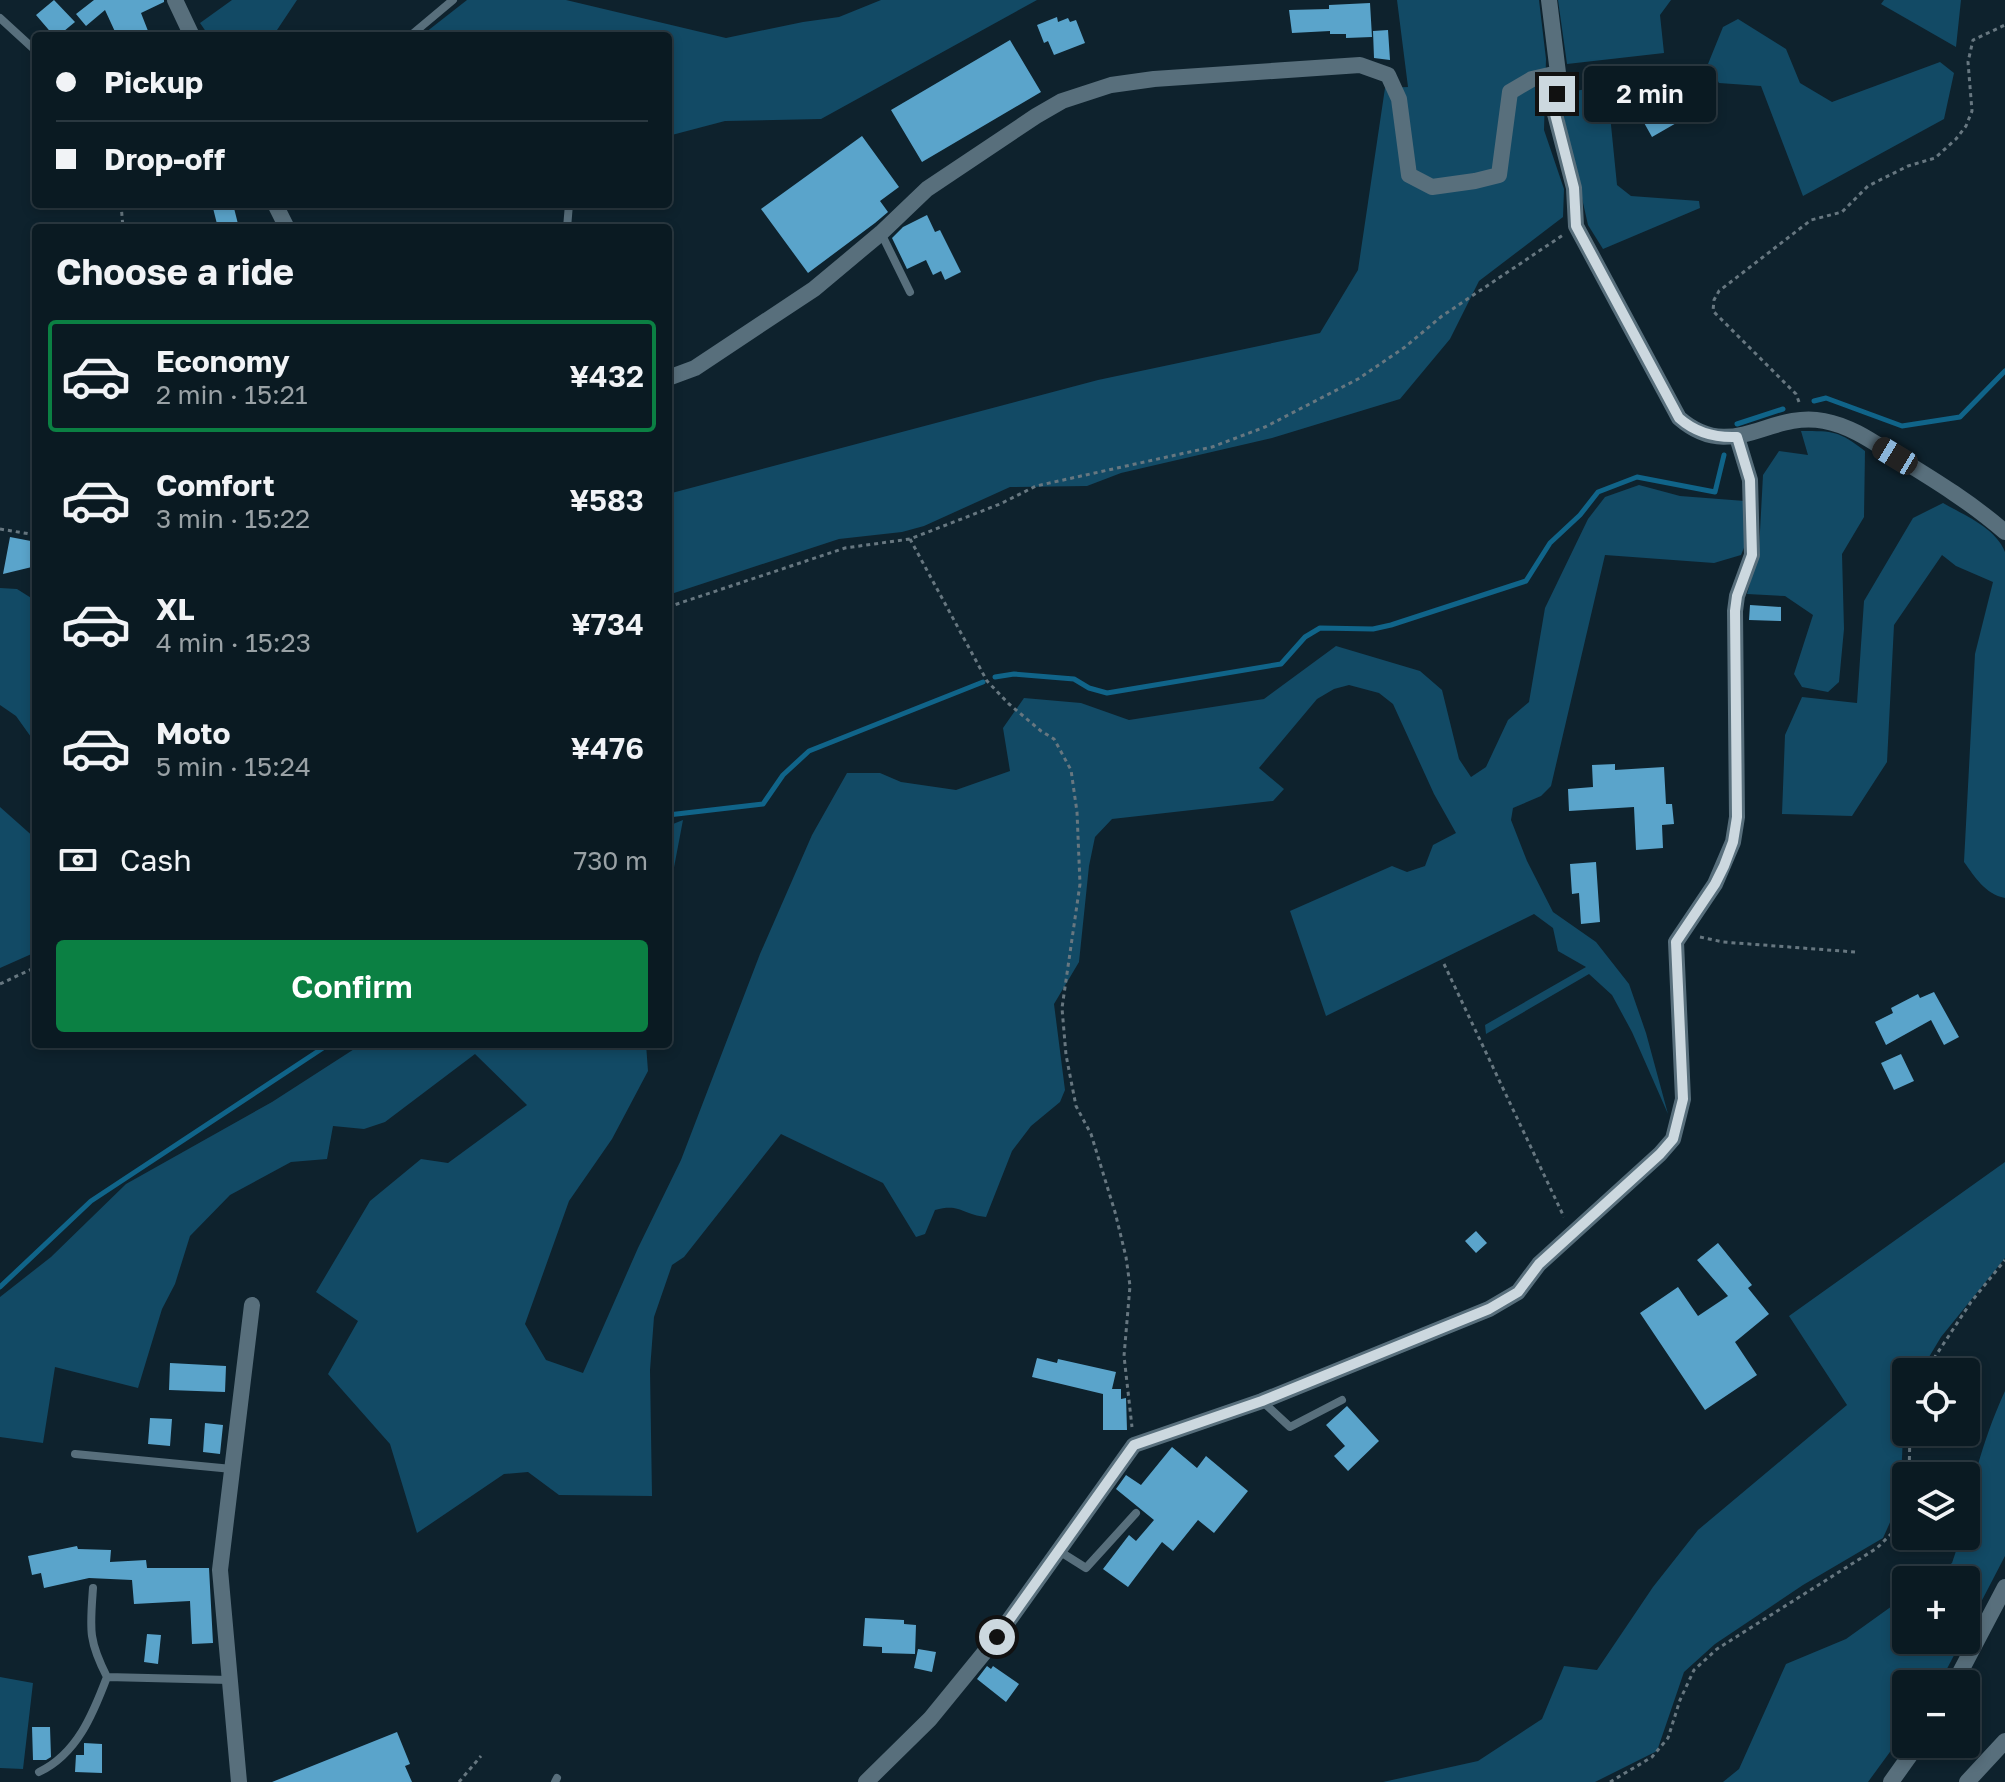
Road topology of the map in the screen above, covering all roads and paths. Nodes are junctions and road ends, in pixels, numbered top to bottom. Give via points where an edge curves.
1 (175, 0) edge
2 (453, 0) edge
3 (1549, 0) edge
4 (0, 18) edge
5 (2005, 25) edge
6 (190, 32) edge
7 (415, 32) edge
8 (32, 47) edge
9 (1558, 73) junction
10 (1576, 226) junction
11 (881, 233) junction
12 (910, 292) dead end
13 (672, 377) edge
14 (1798, 420) junction
15 (1737, 437) junction
16 (0, 529) edge
17 (2005, 532) edge
18 (32, 534) edge
19 (910, 539) junction
20 (672, 606) edge
21 (1681, 932) junction
22 (1855, 952) dead end
23 (1444, 964) dead end
24 (32, 969) edge
25 (0, 984) edge
26 (1573, 1235) junction
27 (2005, 1260) edge
28 (252, 1305) dead end
29 (1934, 1358) edge
30 (1342, 1400) dead end
31 (1262, 1401) junction
32 (1134, 1445) junction
33 (75, 1454) dead end
34 (232, 1469) junction
35 (1136, 1513) dead end
36 (1892, 1532) edge
37 (1059, 1551) junction
38 (2005, 1587) edge
39 (93, 1588) dead end
40 (1961, 1670) edge
41 (107, 1677) junction
42 (230, 1680) junction
43 (2005, 1741) edge
44 (481, 1756) dead end
45 (1908, 1758) edge
46 (39, 1772) dead end
47 (239, 1782) edge
48 (459, 1782) edge
49 (866, 1782) edge
50 (1610, 1782) edge
51 (1891, 1782) edge
52 (1967, 1782) edge

1 - 6 street
2 - 7 lane
3 - 9 street
4 - 8 lane
5 - 14 path via 1973,40 1968,62 1972,111 1956,139 1935,158 1868,186 1842,212 1811,220 1714,300 1713,311 1796,394
9 - 10 street via 1555,114 1574,188
9 - 11 street via 1510,92 1499,175 1432,187 1409,175 1399,99 1388,75 1360,65 1111,85 1036,116 927,189
10 - 15 street via 1679,418 1705,433
10 - 19 path via 1358,379 1265,427 1212,447 1036,486
11 - 12 lane
11 - 13 street via 814,289 695,368
14 - 15 street
14 - 17 street via 1850,428
15 - 21 street via 1750,480 1752,555 1735,611 1737,817 1724,866
16 - 18 path
19 - 20 path via 845,548
19 - 32 path via 987,681 1054,739 1071,770 1080,884 1062,1008 1066,1055 1076,1106 1091,1134 1126,1257 1130,1286 1124,1356
21 - 22 path via 1723,942
21 - 26 street via 1676,942 1683,1099 1678,1128 1660,1154
23 - 26 path
24 - 25 path
26 - 31 street via 1539,1264 1518,1292 1499,1304
27 - 29 path
28 - 34 street
30 - 31 lane via 1290,1427
31 - 32 street
32 - 37 street
33 - 34 lane
34 - 42 street via 220,1570
35 - 37 lane via 1086,1568
36 - 50 path via 1877,1548 1717,1649 1694,1670 1668,1738 1652,1757
37 - 49 street via 930,1719
38 - 40 street
39 - 41 lane via 90,1633
41 - 42 lane
41 - 46 lane via 92,1718 62,1758
42 - 47 street
43 - 52 street
44 - 48 path
45 - 51 street

